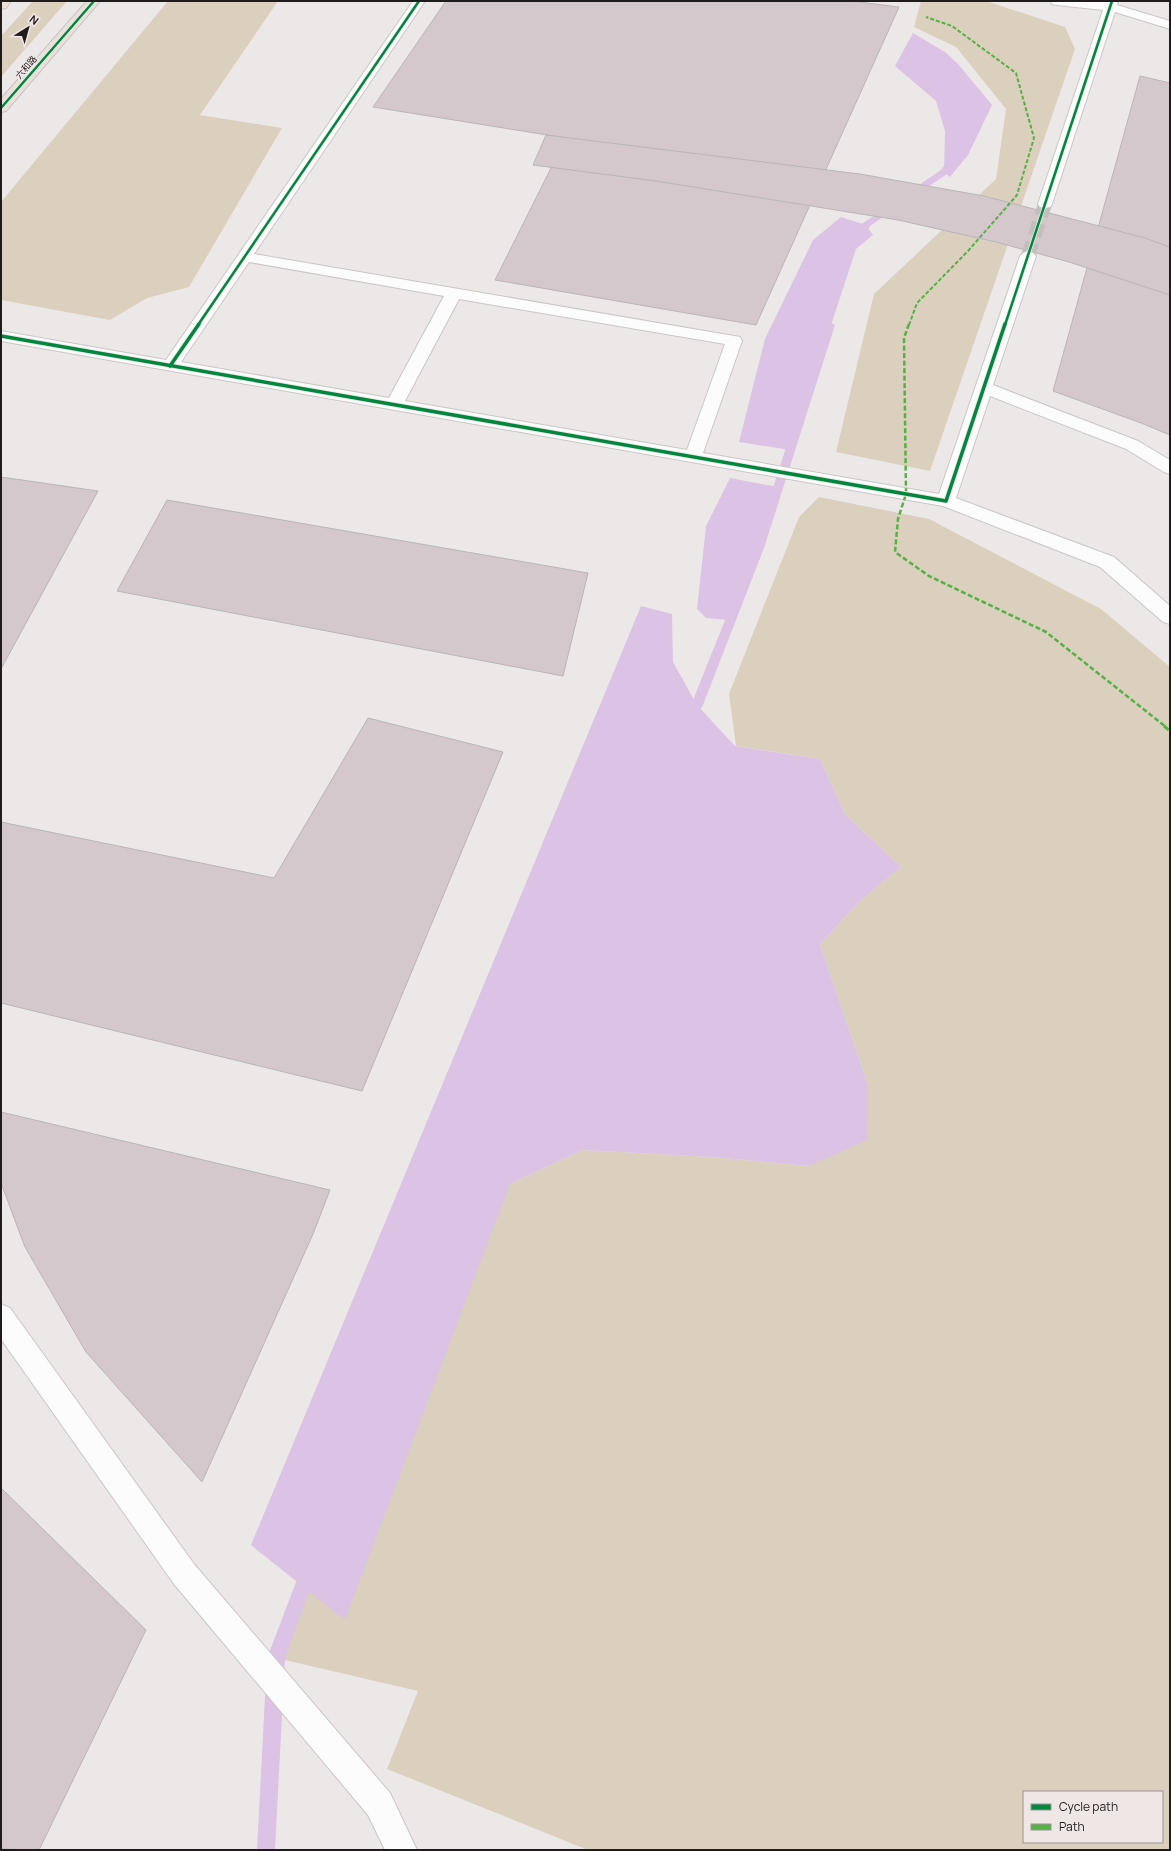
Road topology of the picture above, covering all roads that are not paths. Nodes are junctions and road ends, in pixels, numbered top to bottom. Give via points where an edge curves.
1 (5, 1) edge
2 (94, 1) edge
3 (419, 1) edge
4 (1057, 1) edge
5 (1112, 4) edge
6 (1, 5) edge
7 (1170, 24) edge
8 (1, 108) edge
9 (1045, 204) tunnel mouth
10 (1028, 256) tunnel mouth
11 (245, 257) junction
12 (454, 293) junction
13 (1, 336) edge
14 (170, 366) junction
15 (984, 388) junction
16 (394, 405) junction
17 (693, 457) junction
18 (1170, 468) edge
19 (946, 501) junction
20 (1170, 617) edge
21 (1, 1317) edge
22 (401, 1850) edge

1 - 6 main road
2 - 8 main road, 六和路
3 - 11 street
4 - 5 street
5 - 7 street
5 - 9 street
10 - 15 street
11 - 12 street
11 - 14 street
12 - 16 street
12 - 17 street via 734,340
13 - 14 street
14 - 16 street
15 - 18 street via 1132,445
15 - 19 street
16 - 17 street
17 - 19 street
19 - 20 street via 1107,562
21 - 22 street via 184,1574 379,1804

